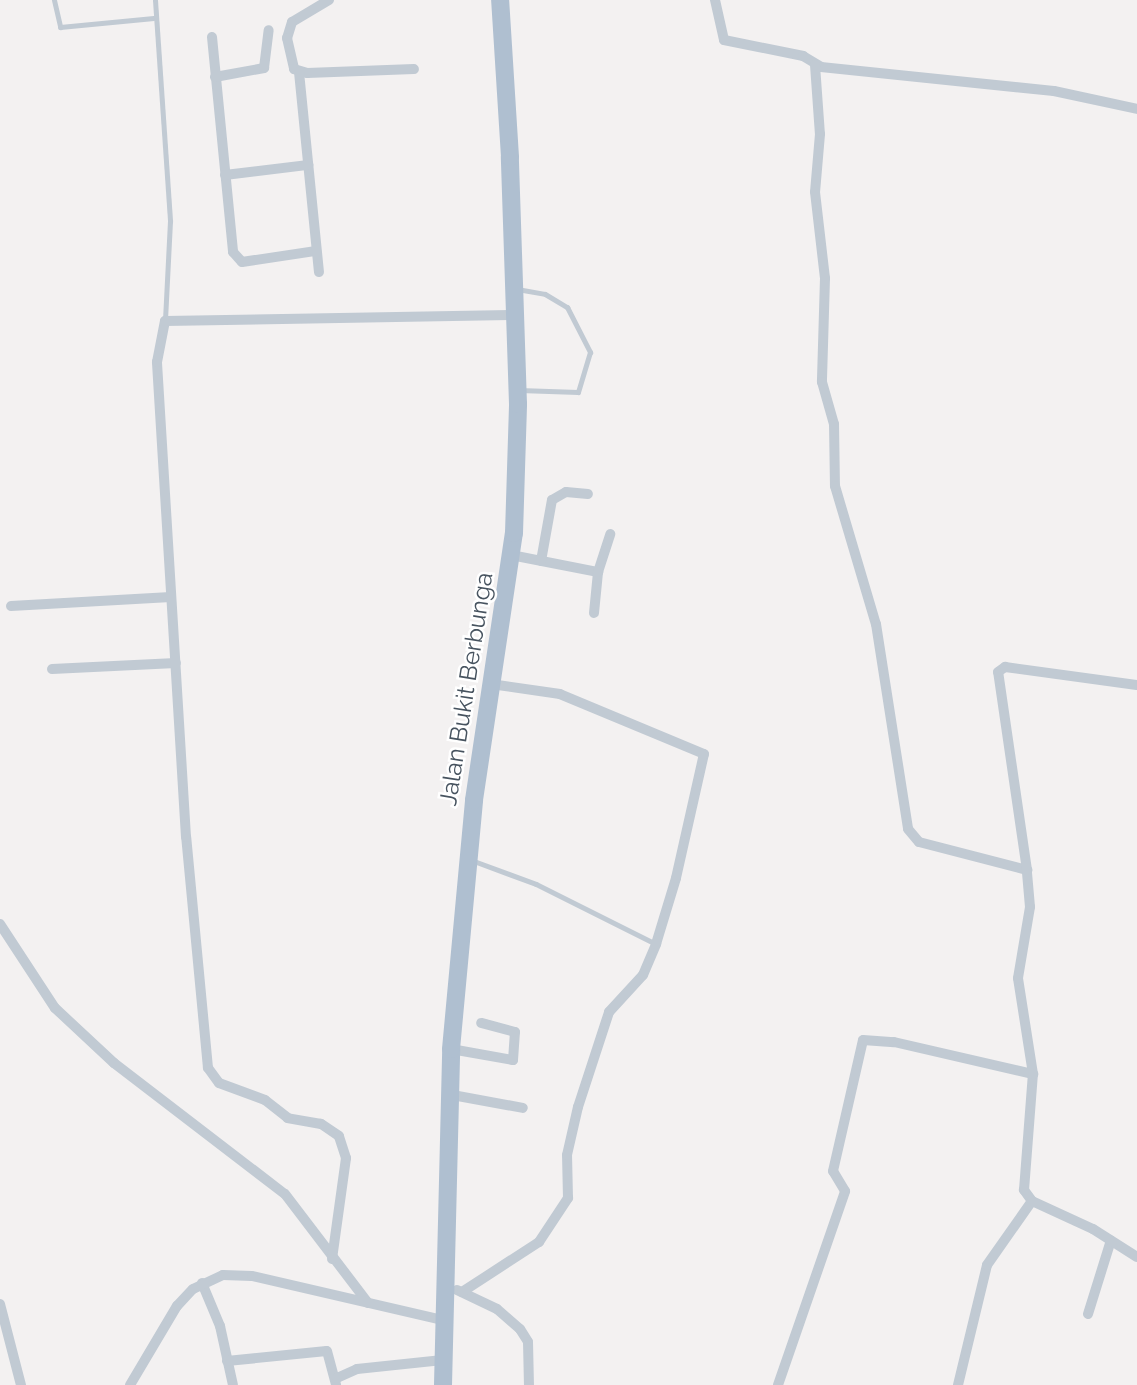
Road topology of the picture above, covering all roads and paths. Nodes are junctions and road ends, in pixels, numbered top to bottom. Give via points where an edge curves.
1 (54, 0) edge
2 (155, 0) edge
3 (329, 0) edge
4 (500, 0) edge
5 (715, 0) edge
6 (154, 18) junction
7 (268, 30) dead end
8 (212, 37) dead end
9 (815, 65) junction
10 (414, 69) dead end
11 (299, 72) junction
12 (215, 77) junction
13 (1137, 109) edge
14 (308, 165) junction
15 (225, 175) junction
16 (316, 251) junction
17 (319, 272) dead end
18 (514, 288) junction
19 (514, 315) junction
20 (165, 321) junction
21 (517, 390) junction
22 (587, 494) dead end
23 (610, 534) dead end
24 (511, 555) junction
25 (541, 561) junction
26 (598, 572) junction
27 (172, 597) junction
28 (11, 606) dead end
29 (594, 613) dead end
30 (176, 663) junction
31 (52, 668) dead end
32 (491, 684) junction
33 (1137, 685) edge
34 (467, 858) junction
35 (1027, 870) junction
36 (0, 924) edge
37 (656, 944) junction
38 (481, 1023) dead end
39 (451, 1049) junction
40 (1033, 1074) junction
41 (447, 1094) junction
42 (523, 1108) dead end
43 (1032, 1201) junction
44 (1111, 1240) junction
45 (1137, 1257) edge
46 (332, 1259) junction
47 (202, 1283) junction
48 (443, 1285) junction
49 (462, 1292) junction
50 (368, 1303) junction
51 (0, 1304) edge
52 (1088, 1314) dead end
53 (443, 1320) junction
54 (443, 1360) junction
55 (227, 1361) junction
56 (336, 1381) edge
57 (21, 1385) edge
58 (130, 1385) edge
59 (233, 1385) edge
60 (443, 1385) edge
61 (529, 1385) edge
62 (778, 1385) edge
63 (958, 1385) edge

1 - 6 lane via 60,27
2 - 6 lane
3 - 11 street via 292,22 287,38 290,62
4 - 18 main road, Jalan Bukit Berbunga
5 - 9 street via 724,40 803,56
6 - 20 lane via 170,221
7 - 12 street via 264,68
8 - 12 street
9 - 13 street via 1054,91
9 - 35 street via 820,134 815,192 825,278 822,382 834,424 835,486 876,624 908,829 919,842
10 - 11 street
11 - 14 street
12 - 15 street
14 - 15 street
14 - 16 street
15 - 16 street via 237,258 242,262
16 - 17 street
18 - 19 main road, Jalan Bukit Berbunga
18 - 21 lane via 545,294 567,307 590,352 578,392
19 - 20 street
19 - 21 main road, Jalan Bukit Berbunga
20 - 27 street via 156,377
21 - 24 main road, Jalan Bukit Berbunga
22 - 25 street via 566,492 552,500
23 - 26 street
24 - 25 street
24 - 32 main road, Jalan Bukit Berbunga
25 - 26 street
26 - 29 street
27 - 28 street
27 - 30 street
30 - 31 street
30 - 46 street via 187,849 208,1068 219,1083 265,1100 288,1118 321,1124 339,1136 346,1158
32 - 34 main road, Jalan Bukit Berbunga
32 - 37 street via 560,694 702,750 676,878
33 - 35 street via 999,669
34 - 37 lane via 536,884
34 - 39 main road, Jalan Bukit Berbunga
35 - 40 street via 1029,915 1018,978
36 - 46 street via 55,1007 114,1063 285,1194
37 - 49 street via 642,975 609,1012 578,1107 567,1155 568,1198 562,1212 539,1242
38 - 39 street via 515,1032 513,1060
39 - 41 main road, Jalan Bukit Berbunga
40 - 43 street via 1024,1190
40 - 62 street via 894,1042 863,1040 833,1171 845,1191
41 - 42 street
41 - 48 main road, Jalan Bukit Berbunga
43 - 44 street
43 - 63 street via 987,1265
44 - 45 street
44 - 52 street
46 - 50 street
47 - 50 street via 223,1275 252,1276
47 - 55 street via 220,1326
47 - 58 street via 177,1306
48 - 49 street
48 - 53 main road, Jalan Bukit Berbunga
49 - 61 street via 497,1309 520,1329 528,1342
50 - 53 street
51 - 57 street
53 - 54 main road, Jalan Bukit Berbunga
54 - 56 street via 357,1369
54 - 60 main road, Jalan Bukit Berbunga
55 - 56 street via 327,1352
55 - 59 street

